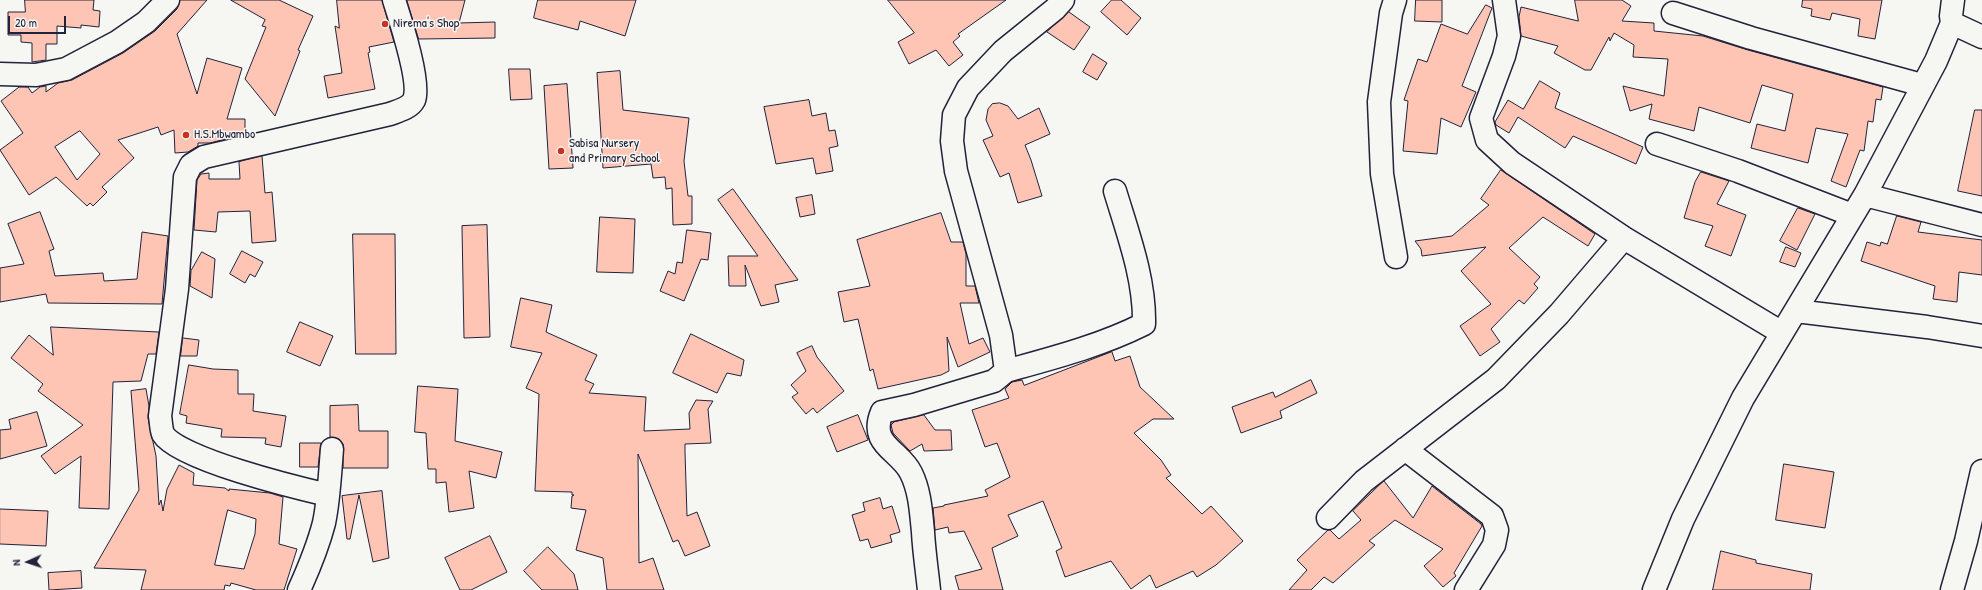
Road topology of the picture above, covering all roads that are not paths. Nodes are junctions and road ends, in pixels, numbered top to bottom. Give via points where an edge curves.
1 (168, 0) edge
2 (394, 0) edge
3 (1063, 0) edge
4 (1395, 0) edge
5 (1504, 0) edge
6 (1953, 0) edge
7 (1673, 13) dead end
8 (1952, 23) junction
9 (1982, 37) edge
10 (0, 74) edge
11 (1922, 85) junction
12 (1657, 144) dead end
13 (1115, 191) dead end
14 (1865, 195) junction
15 (1852, 215) junction
16 (1982, 225) edge
17 (1624, 238) junction
18 (1396, 257) dead end
19 (1796, 311) junction
20 (1782, 333) junction
21 (1982, 336) edge
22 (1006, 371) junction
23 (332, 449) dead end
24 (1405, 449) junction
25 (1982, 471) edge
26 (328, 495) junction
27 (1328, 518) dead end
28 (299, 590) edge
29 (929, 590) edge
30 (1466, 590) edge
31 (1654, 590) edge
32 (1952, 590) edge

1 - 10 street via 146,22 117,42 66,69 36,75
2 - 26 street via 411,59 415,84 414,100 406,108 390,114 204,157 191,165 185,177 177,289 160,416 163,434 175,445 200,456 274,482
3 - 22 street via 1002,51 968,88 954,116 952,141 956,172 1001,335
4 - 18 street via 1379,102 1382,174
5 - 17 street via 1509,36 1481,118 1487,140 1512,163
6 - 8 street
7 - 11 street via 1751,38
8 - 9 street
8 - 11 street via 1936,61
11 - 14 street
12 - 15 street via 1738,171
13 - 22 street via 1139,278 1144,324 1120,336 1077,351
14 - 15 street
14 - 16 street
15 - 19 street
17 - 20 street
17 - 24 street via 1559,314 1496,379
19 - 20 street
19 - 21 street
20 - 31 street via 1743,398 1684,519
22 - 29 street via 994,381 882,412 878,422 880,437 910,470 917,486
23 - 26 street
24 - 27 street via 1364,481
24 - 30 street via 1492,516 1497,530 1494,545
25 - 32 street
26 - 28 street via 324,523

